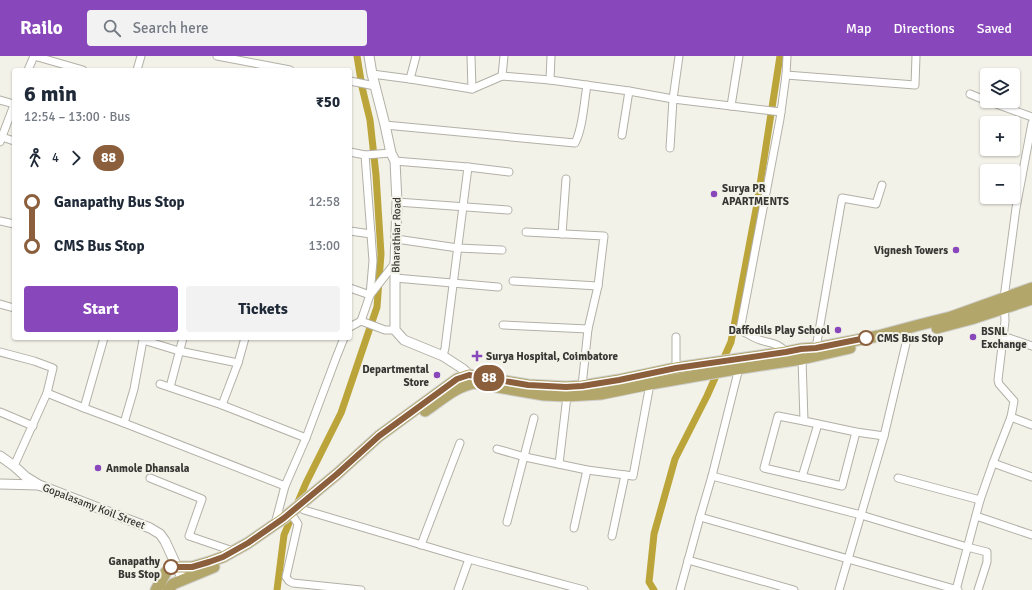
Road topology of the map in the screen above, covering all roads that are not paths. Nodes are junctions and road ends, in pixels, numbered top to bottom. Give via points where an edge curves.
1 (34, 56) edge
2 (141, 56) edge
3 (217, 56) edge
4 (369, 56) edge
5 (416, 56) edge
6 (471, 56) edge
7 (504, 56) edge
8 (551, 56) edge
9 (679, 56) edge
10 (739, 56) edge
11 (787, 56) edge
12 (916, 56) edge
13 (29, 68) edge
14 (76, 68) edge
15 (138, 68) edge
16 (280, 68) edge
17 (372, 74) junction
18 (786, 75) junction
19 (502, 76) junction
20 (410, 78) junction
21 (550, 80) junction
22 (352, 82) edge
23 (587, 85) junction
24 (374, 86) junction
25 (472, 89) junction
26 (629, 91) junction
27 (970, 94) dead end
28 (980, 98) edge
29 (673, 99) junction
30 (0, 100) edge
31 (12, 104) edge
32 (731, 106) junction
33 (1007, 108) edge
34 (12, 110) edge
35 (781, 112) junction
36 (1032, 117) edge
37 (1032, 123) edge
38 (385, 126) junction
39 (622, 135) dead end
40 (1, 140) edge
41 (12, 141) edge
42 (670, 148) dead end
43 (352, 152) edge
44 (366, 155) junction
45 (392, 156) junction
46 (468, 167) junction
47 (509, 172) dead end
48 (566, 178) dead end
49 (882, 184) dead end
50 (397, 202) junction
51 (462, 207) junction
52 (508, 210) dead end
53 (0, 221) edge
54 (12, 224) edge
55 (352, 231) edge
56 (526, 232) dead end
57 (371, 234) junction
58 (562, 234) junction
59 (396, 239) junction
60 (458, 248) junction
61 (502, 250) dead end
62 (395, 263) junction
63 (395, 278) junction
64 (512, 282) dead end
65 (453, 283) junction
66 (598, 286) junction
67 (498, 287) dead end
68 (1032, 288) edge
69 (352, 289) edge
70 (371, 295) junction
71 (1032, 299) edge
72 (1004, 303) junction
73 (0, 304) edge
74 (12, 307) edge
75 (361, 321) junction
76 (504, 325) dead end
77 (352, 326) edge
78 (588, 329) junction
79 (395, 330) junction
80 (908, 336) junction
81 (1003, 336) junction
82 (676, 337) dead end
83 (103, 340) edge
84 (182, 340) edge
85 (244, 340) edge
86 (343, 340) edge
87 (1032, 346) edge
88 (816, 348) junction
89 (179, 350) junction
90 (0, 352) edge
91 (786, 352) junction
92 (443, 356) junction
93 (802, 359) junction
94 (238, 363) junction
95 (738, 365) junction
96 (676, 368) junction
97 (471, 379) junction
98 (160, 384) dead end
99 (650, 384) junction
100 (582, 386) junction
101 (170, 387) junction
102 (47, 393) junction
103 (567, 396) junction
104 (222, 405) junction
105 (84, 408) junction
106 (0, 412) edge
107 (1011, 417) junction
108 (534, 418) dead end
109 (804, 421) junction
110 (124, 423) junction
111 (818, 424) junction
112 (1032, 425) edge
113 (33, 426) junction
114 (856, 432) junction
115 (884, 436) junction
116 (306, 438) junction
117 (460, 443) dead end
118 (497, 449) dead end
119 (0, 456) edge
120 (524, 457) junction
121 (993, 463) junction
122 (559, 464) junction
123 (14, 466) junction
124 (587, 470) junction
125 (625, 475) junction
126 (712, 476) junction
127 (802, 477) junction
128 (1032, 477) edge
129 (150, 478) dead end
130 (898, 478) dead end
131 (0, 484) edge
132 (39, 485) junction
133 (285, 486) junction
134 (980, 500) junction
135 (304, 510) junction
136 (861, 515) junction
137 (976, 516) junction
138 (700, 517) junction
139 (291, 518) junction
140 (507, 522) dead end
141 (574, 528) dead end
142 (275, 529) junction
143 (1032, 535) edge
144 (612, 536) dead end
145 (421, 545) junction
146 (967, 547) junction
147 (232, 551) junction
148 (469, 559) junction
149 (848, 559) junction
150 (688, 560) junction
151 (176, 566) junction
152 (183, 580) junction
153 (156, 590) edge
154 (168, 590) edge
155 (361, 590) edge
156 (458, 590) edge
157 (584, 590) edge
158 (680, 590) edge
159 (794, 590) edge
160 (839, 590) edge
161 (957, 590) edge
162 (978, 590) edge

1 - 13 street
1 - 14 street
2 - 15 street
3 - 16 street
4 - 17 main road, Bharathiar Road
5 - 20 street
6 - 25 street
7 - 19 street
8 - 21 street
9 - 29 street
10 - 32 street
11 - 18 street
12 - 18 street via 915,85
17 - 20 street
17 - 24 main road, Bharathiar Road
18 - 35 street
19 - 21 street
19 - 25 street
20 - 25 street
21 - 23 street
22 - 24 street
23 - 26 street
23 - 38 street via 580,129 574,143
24 - 38 main road, Bharathiar Road
26 - 29 street
26 - 39 street
27 - 28 street
29 - 32 street
29 - 42 street
30 - 31 street
32 - 35 street
33 - 36 street
34 - 40 street
35 - 91 street via 740,330 759,340 775,343
37 - 72 street via 1016,208
38 - 45 main road, Bharathiar Road
40 - 41 street
43 - 44 street
44 - 45 street
44 - 57 street
45 - 46 street
45 - 50 main road, Bharathiar Road
46 - 47 street
46 - 51 street
48 - 58 street
49 - 88 street via 876,204 842,198
50 - 51 street
50 - 59 main road, Bharathiar Road
51 - 52 street
51 - 60 street
53 - 54 street
55 - 57 street
56 - 58 street
57 - 70 street
58 - 66 street via 604,236
59 - 60 street
59 - 62 main road, Bharathiar Road
60 - 61 street
60 - 65 street
62 - 63 main road, Bharathiar Road
62 - 70 street
63 - 65 street
63 - 79 main road, Bharathiar Road
64 - 66 street
65 - 67 street
65 - 92 street
66 - 78 street
68 - 72 highway
69 - 70 street
70 - 75 street
71 - 72 highway
72 - 80 highway via 971,319
72 - 81 street
72 - 88 highway via 878,336
73 - 74 street
75 - 77 street
75 - 79 street via 385,330
76 - 78 street
78 - 100 street
79 - 92 main road via 404,340
80 - 93 highway
80 - 115 street
81 - 87 street
81 - 107 street via 999,384 1014,401
82 - 96 street
83 - 105 street
84 - 89 street
85 - 94 street
86 - 116 street
88 - 91 highway
89 - 94 street
89 - 101 street
89 - 110 street via 143,340 134,389
90 - 102 street via 53,368
91 - 95 highway
92 - 97 main road via 459,366
93 - 95 highway
93 - 109 street
94 - 104 street
95 - 96 highway via 705,364
95 - 99 highway
95 - 126 street
96 - 100 highway
97 - 100 highway via 528,385
97 - 103 highway via 544,395
97 - 135 highway via 388,438
97 - 139 highway via 457,379 379,436 311,495
98 - 101 street
99 - 103 highway via 602,394
99 - 125 street via 633,476
101 - 104 street
102 - 105 street
102 - 113 street
103 - 122 street
104 - 116 street
105 - 110 street
106 - 113 street
107 - 112 street
107 - 121 street
108 - 120 street
109 - 111 street
109 - 127 street via 778,416 764,468
110 - 133 street
111 - 114 street
111 - 127 street
113 - 123 street
114 - 115 street
114 - 127 street via 842,486
115 - 136 street
116 - 133 street
117 - 145 street
118 - 120 street
119 - 123 main road, Gopalasamy Koil Street
120 - 122 street
120 - 140 street
121 - 128 street
121 - 134 street
122 - 124 street
123 - 132 main road, Gopalasamy Koil Street
124 - 125 street
124 - 141 street
125 - 144 street
126 - 136 street
126 - 138 street
129 - 147 street via 202,499 189,536
130 - 134 street
131 - 132 main road
132 - 151 main road, Gopalasamy Koil Street via 150,528 160,534 165,541
133 - 142 street
134 - 137 street
135 - 139 highway
135 - 145 street
136 - 146 street
136 - 149 street
137 - 143 street
137 - 146 street
138 - 149 street
138 - 150 street
139 - 142 highway
139 - 155 street via 298,524 286,577 289,581
142 - 147 highway
142 - 152 highway via 230,560
145 - 148 street
146 - 161 street
146 - 162 street via 987,552 987,562
147 - 151 highway via 192,567
148 - 156 street
148 - 157 street
149 - 160 street
149 - 161 street
150 - 158 street
150 - 159 street
151 - 152 main road, Gopalasamy Koil Street
151 - 153 highway via 166,572
152 - 154 highway via 173,584

